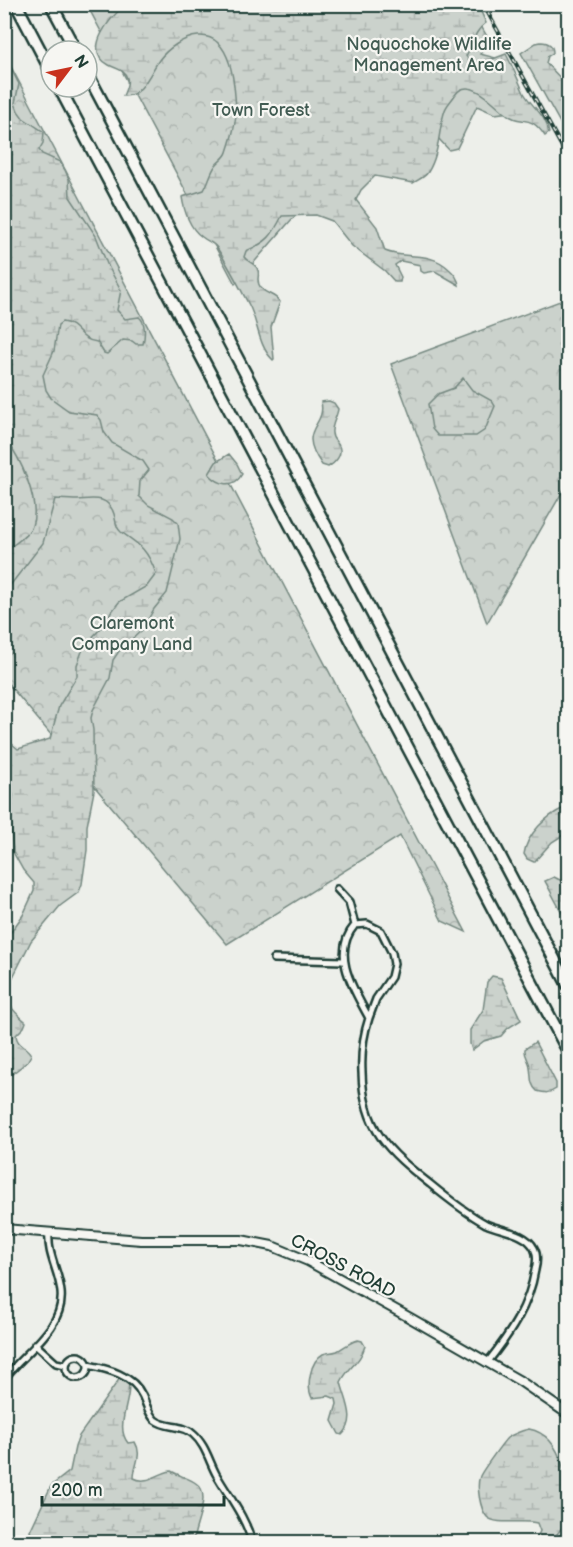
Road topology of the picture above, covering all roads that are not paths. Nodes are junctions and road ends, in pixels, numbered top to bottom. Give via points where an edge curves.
1 (16, 4) edge
2 (51, 4) edge
3 (70, 39) edge
4 (39, 48) edge
5 (99, 96) edge
6 (65, 99) edge
7 (337, 889) dead end
8 (355, 925) junction
9 (273, 959) dead end
10 (344, 961) junction
11 (568, 985) edge
12 (369, 1018) junction
13 (568, 1052) edge
14 (4, 1228) edge
15 (49, 1233) junction
16 (35, 1344) junction
17 (488, 1362) junction
18 (66, 1365) junction
19 (88, 1365) junction
20 (4, 1379) edge
21 (568, 1414) edge
22 (252, 1542) edge

1 - 4 highway
2 - 3 highway
5 - 11 highway
6 - 13 highway
7 - 8 street via 349,902
8 - 10 street via 347,935
8 - 12 street via 367,924 381,931 394,964
9 - 10 street
10 - 12 street
12 - 17 street via 363,1036 362,1090 367,1112 379,1135 446,1197 489,1225 523,1237 536,1251 528,1300
14 - 15 street, CROSS ROAD
15 - 16 street via 48,1245 61,1303 57,1317
15 - 17 street, CROSS ROAD via 141,1240 241,1240 272,1246 308,1261
16 - 18 street via 56,1363
16 - 20 street
17 - 21 street, CROSS ROAD
18 - 19 street via 78,1356
18 - 19 street via 67,1373 77,1378 86,1373
19 - 22 street via 131,1380 154,1419 193,1433 238,1507

